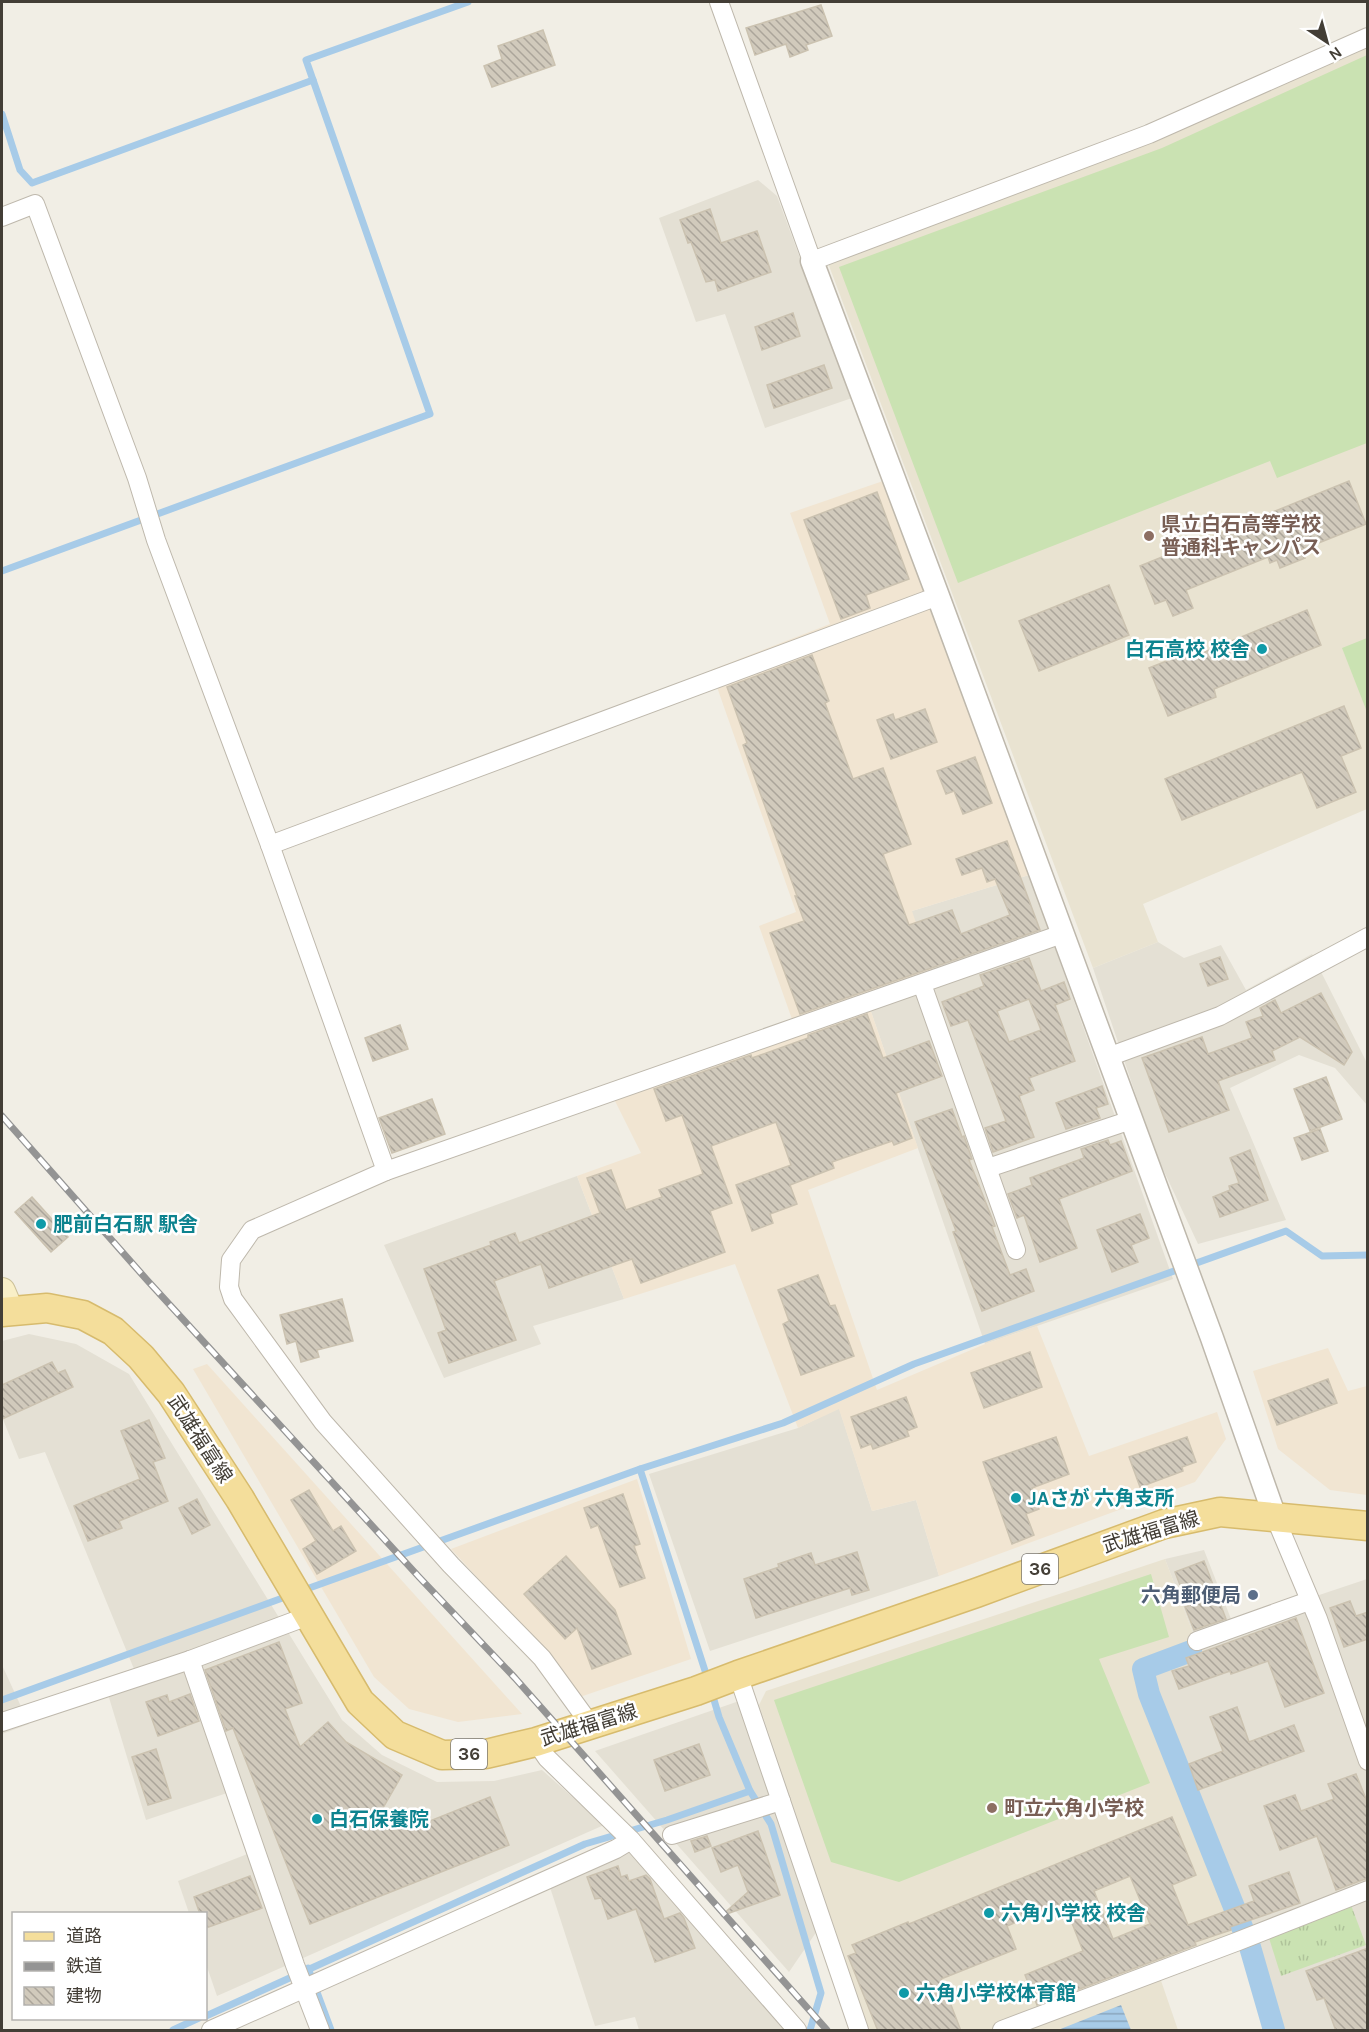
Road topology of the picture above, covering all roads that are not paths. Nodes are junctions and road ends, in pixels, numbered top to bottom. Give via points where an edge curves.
1 (719, 2) edge
2 (1368, 37) edge
3 (2, 217) edge
4 (812, 261) junction
5 (938, 596) junction
6 (270, 844) junction
7 (1062, 934) junction
8 (1368, 937) edge
9 (922, 984) junction
10 (1108, 1057) junction
11 (1131, 1120) junction
12 (988, 1168) junction
13 (386, 1171) junction
14 (1016, 1250) dead end
15 (4, 1304) edge
16 (1275, 1516) junction
17 (1368, 1526) edge
18 (1310, 1601) junction
19 (301, 1603) junction
20 (1197, 1641) dead end
21 (190, 1660) junction
22 (730, 1678) junction
23 (2, 1722) edge
24 (590, 1724) junction
25 (536, 1742) junction
26 (1368, 1761) edge
27 (776, 1803) junction
28 (672, 1835) dead end
29 (630, 1840) junction
30 (1368, 1890) edge
31 (307, 1981) junction
32 (796, 2030) edge
33 (211, 2031) edge
34 (320, 2031) edge
35 (859, 2031) edge
36 (1002, 2031) edge

1 - 4 street
2 - 4 street via 1149,134
3 - 6 street via 35,204
4 - 5 street
5 - 6 street
5 - 7 street
6 - 13 street
7 - 9 street
7 - 10 street
8 - 10 street via 1220,1016
9 - 12 street
9 - 13 street
10 - 11 street
11 - 12 street
11 - 16 street
12 - 14 street
13 - 24 street via 252,1230 231,1260 229,1287 233,1299 323,1422 451,1565 542,1658
15 - 19 main road, 武雄福富線 / 36 via 83,1315 113,1331 141,1357 171,1393 240,1499
16 - 17 main road, 武雄福富線 / 36
16 - 18 street
16 - 22 main road, 武雄福富線 / 36 via 1220,1512 1164,1524
18 - 20 street
18 - 26 street
19 - 21 street
19 - 25 main road, 武雄福富線 / 36 via 360,1702 395,1735 442,1755 486,1754
21 - 23 street
21 - 31 street
22 - 24 main road, 武雄福富線 / 36
22 - 27 street
24 - 25 main road, 武雄福富線 / 36
25 - 29 street via 547,1758
27 - 28 street
27 - 35 street
29 - 31 street via 616,1850
29 - 32 street
30 - 36 street
31 - 33 street
31 - 34 street

